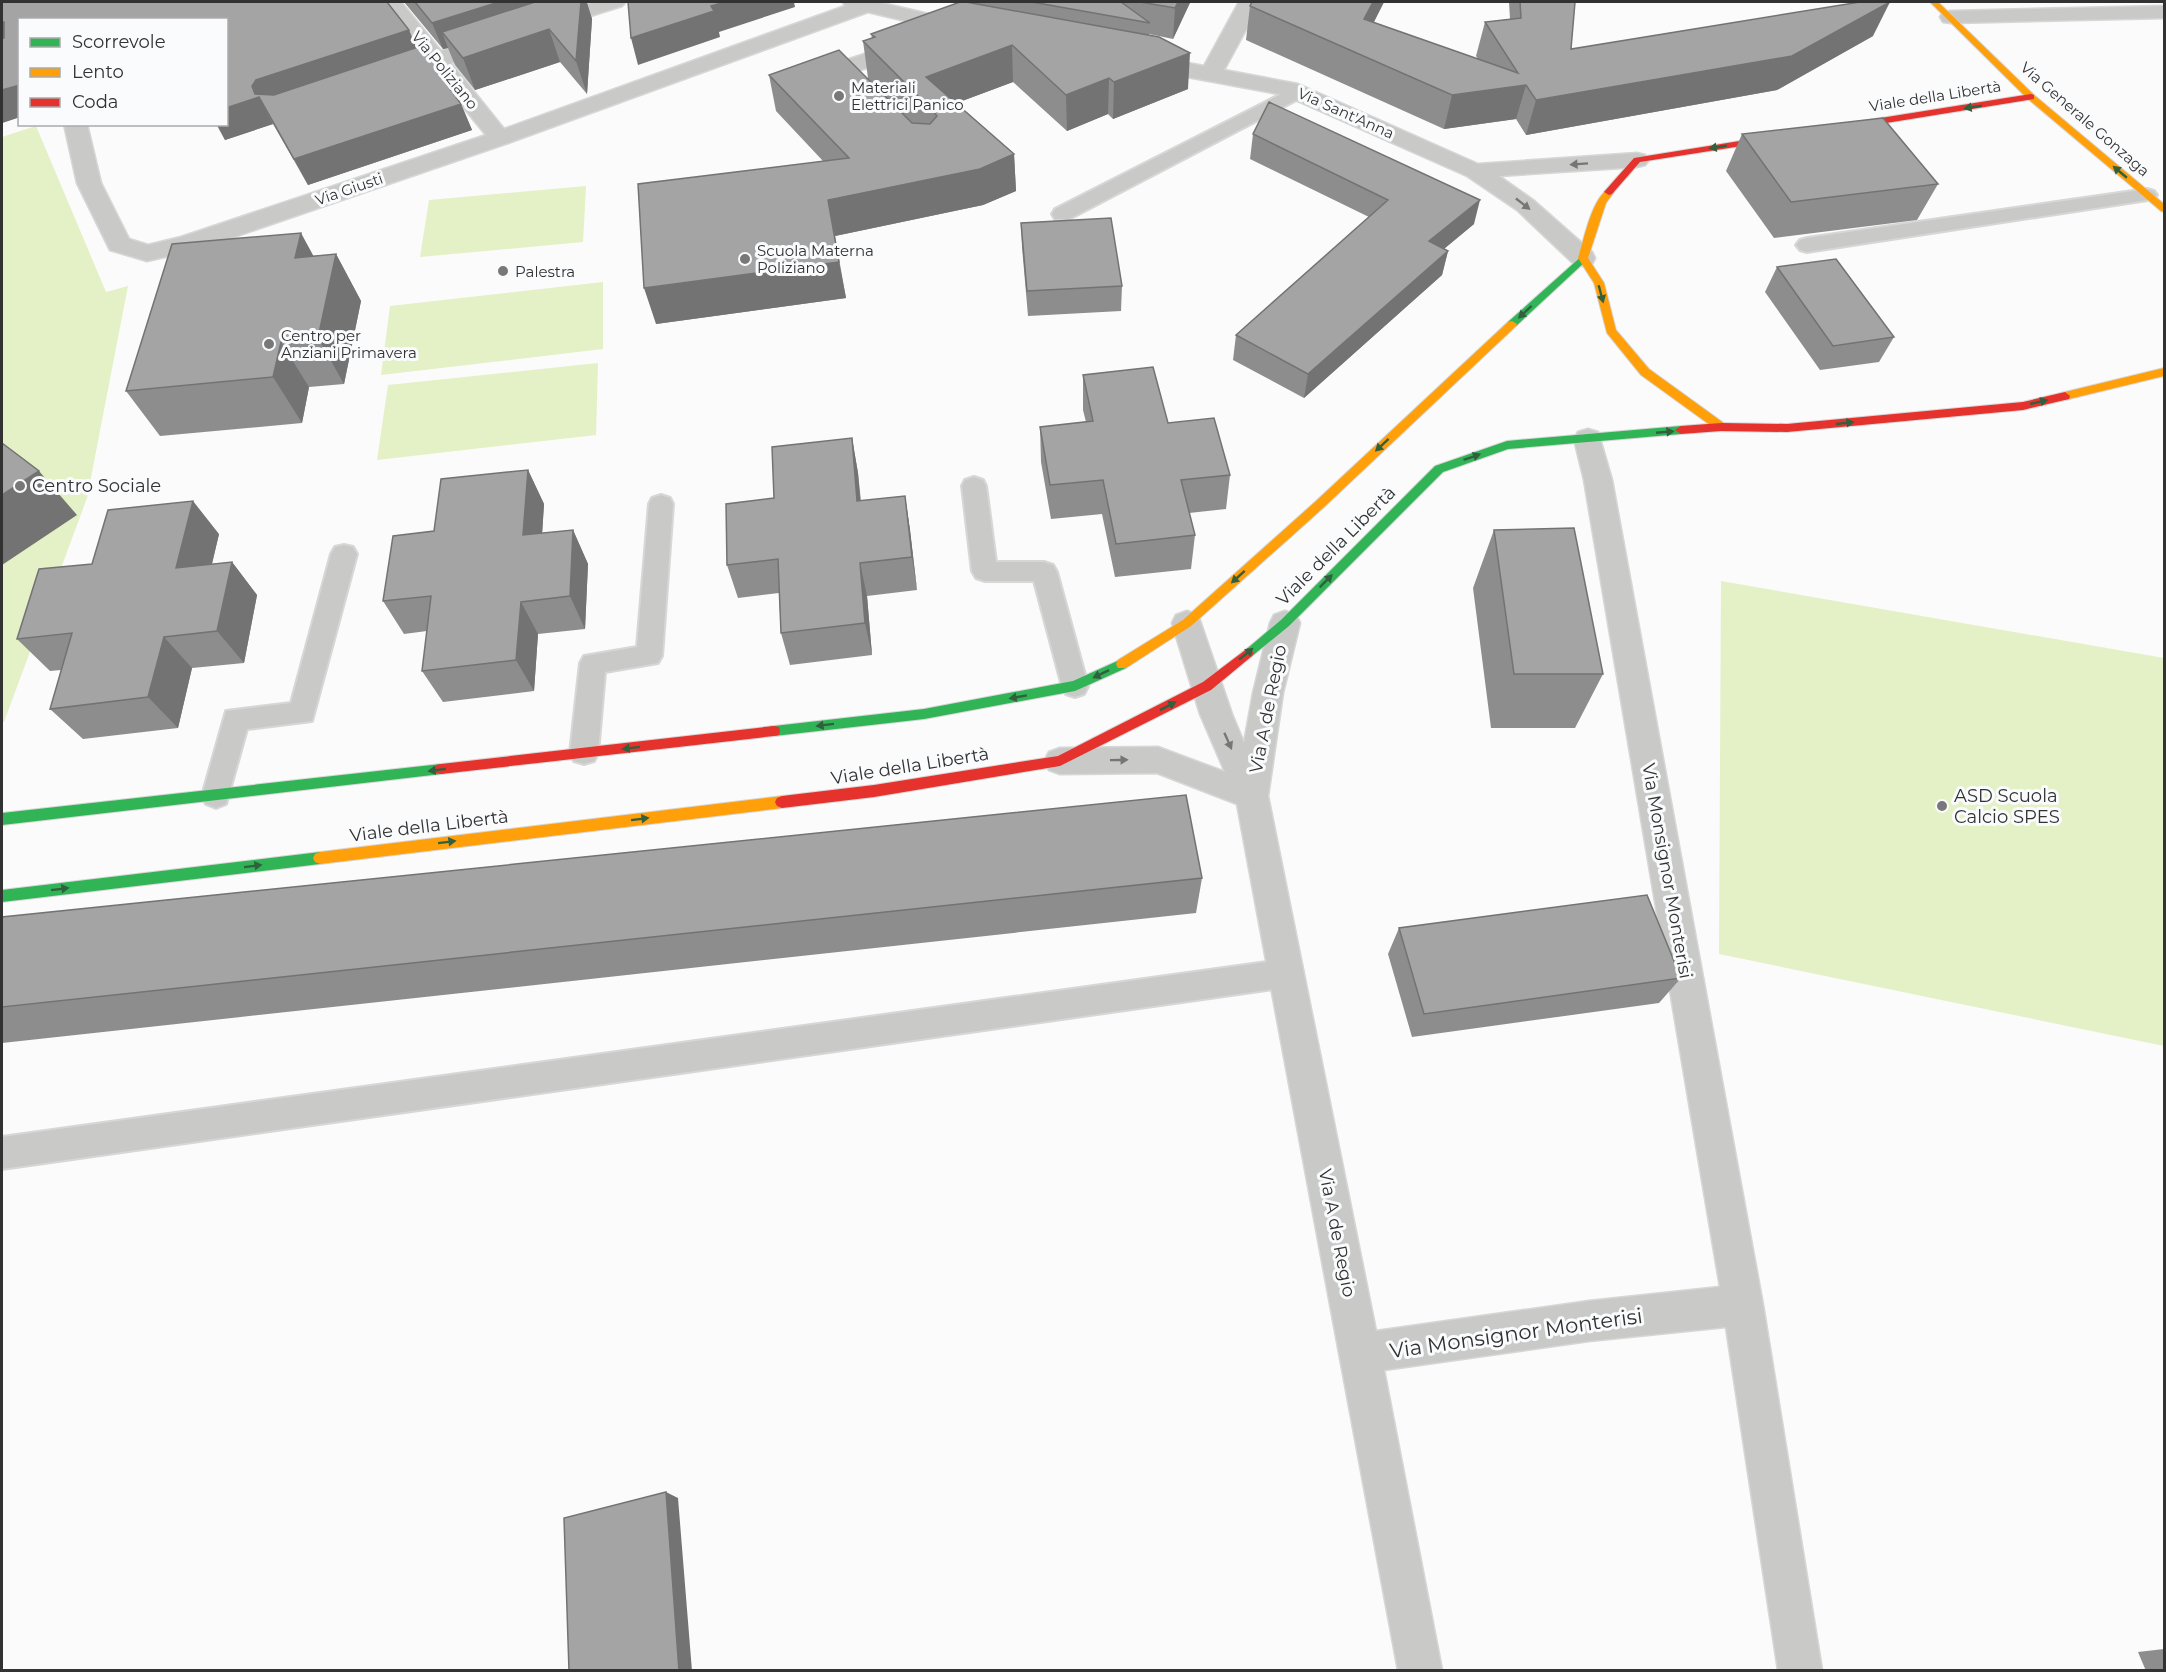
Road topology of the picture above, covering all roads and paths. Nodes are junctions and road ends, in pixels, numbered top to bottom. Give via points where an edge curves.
1 (390, 2) edge
2 (615, 2) edge
3 (932, 2) edge
4 (1250, 2) edge
5 (1934, 2) edge
6 (860, 3) edge
7 (2164, 12) edge
8 (1951, 17) junction
9 (958, 27) junction
10 (981, 32) edge
11 (1119, 57) edge
12 (437, 59) junction
13 (843, 68) junction
14 (1211, 74) junction
15 (369, 83) edge
16 (860, 85) edge
17 (789, 87) edge
18 (1297, 92) junction
19 (2031, 97) junction
20 (75, 126) edge
21 (1834, 129) edge
22 (1799, 134) edge
23 (500, 138) junction
24 (1637, 160) junction
25 (1475, 171) junction
26 (2147, 195) junction
27 (2164, 209) edge
28 (1062, 214) dead end
29 (1807, 245) dead end
30 (1583, 258) junction
31 (2164, 372) edge
32 (1721, 427) junction
33 (1588, 439) junction
34 (974, 486) dead end
35 (661, 504) dead end
36 (344, 554) dead end
37 (1187, 623) junction
38 (1285, 623) junction
39 (1075, 686) junction
40 (1207, 686) junction
41 (584, 753) junction
42 (1060, 761) junction
43 (216, 796) junction
44 (1252, 796) junction
45 (2, 819) edge
46 (2, 896) edge
47 (1288, 973) junction
48 (2, 1154) edge
49 (1743, 1305) junction
50 (1360, 1353) junction
51 (1420, 1671) edge
52 (1800, 1671) edge

1 - 12 street, Via Poliziano
2 - 12 street
3 - 9 street
4 - 14 street
5 - 8 street, Via Generale Gonzaga
6 - 9 street
6 - 23 street, Via Giusti
7 - 8 street
8 - 19 street, Via Generale Gonzaga
9 - 10 street
9 - 13 street
11 - 14 street, Via Sant'Anna
12 - 15 street
12 - 23 street, Via Poliziano
13 - 16 street
13 - 17 street
14 - 18 street, Via Sant'Anna
18 - 25 street, Via Sant'Anna
18 - 28 lane
19 -> 21 street, Viale della Libertà
26 -> 19 street, Via Generale Gonzaga
20 - 23 street, Via Giusti via 89,183 119,244 147,253 187,244
22 -> 24 street
24 -> 25 street, Via Sant'Anna
24 - 30 street via 1601,202
25 -> 30 street, Via Sant'Anna via 1525,205
26 - 27 street, Via Generale Gonzaga
26 - 29 lane
30 -> 32 street via 1599,283 1611,331 1645,372
30 -> 37 street
32 -> 31 street, Viale della Libertà via 1787,428 2023,406
33 -> 32 street, Viale della Libertà
38 -> 33 street, Viale della Libertà via 1439,469 1507,445
33 - 49 street, Via Monsignor Monterisi
34 - 39 lane via 985,571 1044,572
35 - 41 lane via 649,656 593,663
36 - 43 lane via 302,713 236,719
37 -> 39 street via 1137,657
37 - 40 street, Via A de Regio
40 -> 38 street, Viale della Libertà
38 - 44 street, Via A de Regio via 1268,693
39 -> 41 street via 924,714
42 -> 40 street, Viale della Libertà
40 -> 44 street, Via A de Regio
41 -> 43 street
42 -> 44 street, Via A de Regio via 1158,760
46 -> 42 street, Viale della Libertà via 874,791
43 - 45 street
44 - 47 street, Via A de Regio
47 - 48 lane
47 - 50 street, Via A de Regio
49 - 50 street, Via Monsignor Monterisi via 1588,1321
49 - 52 street, Via Monsignor Monterisi
50 - 51 street, Via A de Regio

